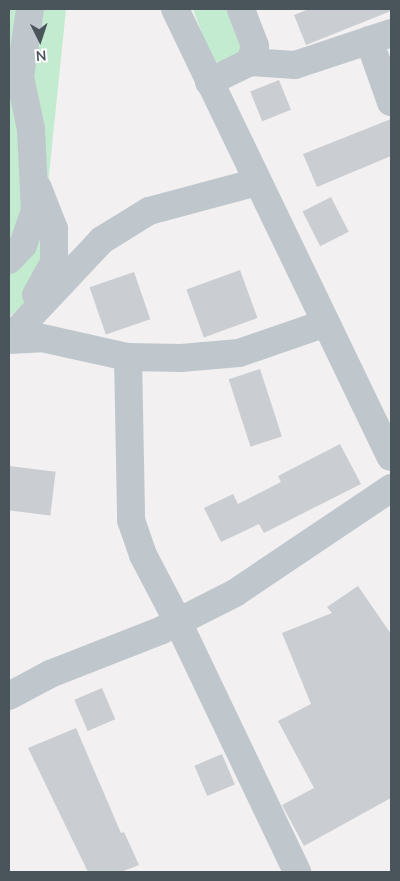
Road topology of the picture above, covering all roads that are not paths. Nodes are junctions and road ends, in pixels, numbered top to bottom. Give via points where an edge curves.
1 (30, 9) edge
2 (175, 9) edge
3 (241, 9) edge
4 (380, 36) edge
5 (250, 62) junction
6 (208, 82) junction
7 (391, 102) edge
8 (33, 175) junction
9 (257, 182) junction
10 (9, 260) edge
11 (326, 323) junction
12 (9, 339) edge
13 (128, 357) junction
14 (391, 457) edge
15 (391, 488) edge
16 (178, 622) junction
17 (9, 696) edge
18 (297, 872) edge

1 - 8 street via 20,77 31,129
2 - 6 street
3 - 5 street via 256,46
4 - 5 street via 295,65
4 - 7 street
5 - 6 street
6 - 9 street
8 - 10 street via 36,211 23,245
8 - 12 street via 54,229 54,263
9 - 11 street
9 - 12 street via 149,211 102,240
11 - 13 street via 239,353 181,358
11 - 14 street
12 - 13 street via 42,338
13 - 16 street via 131,520 143,555
15 - 16 street via 234,593
16 - 17 street via 50,674
16 - 18 street

